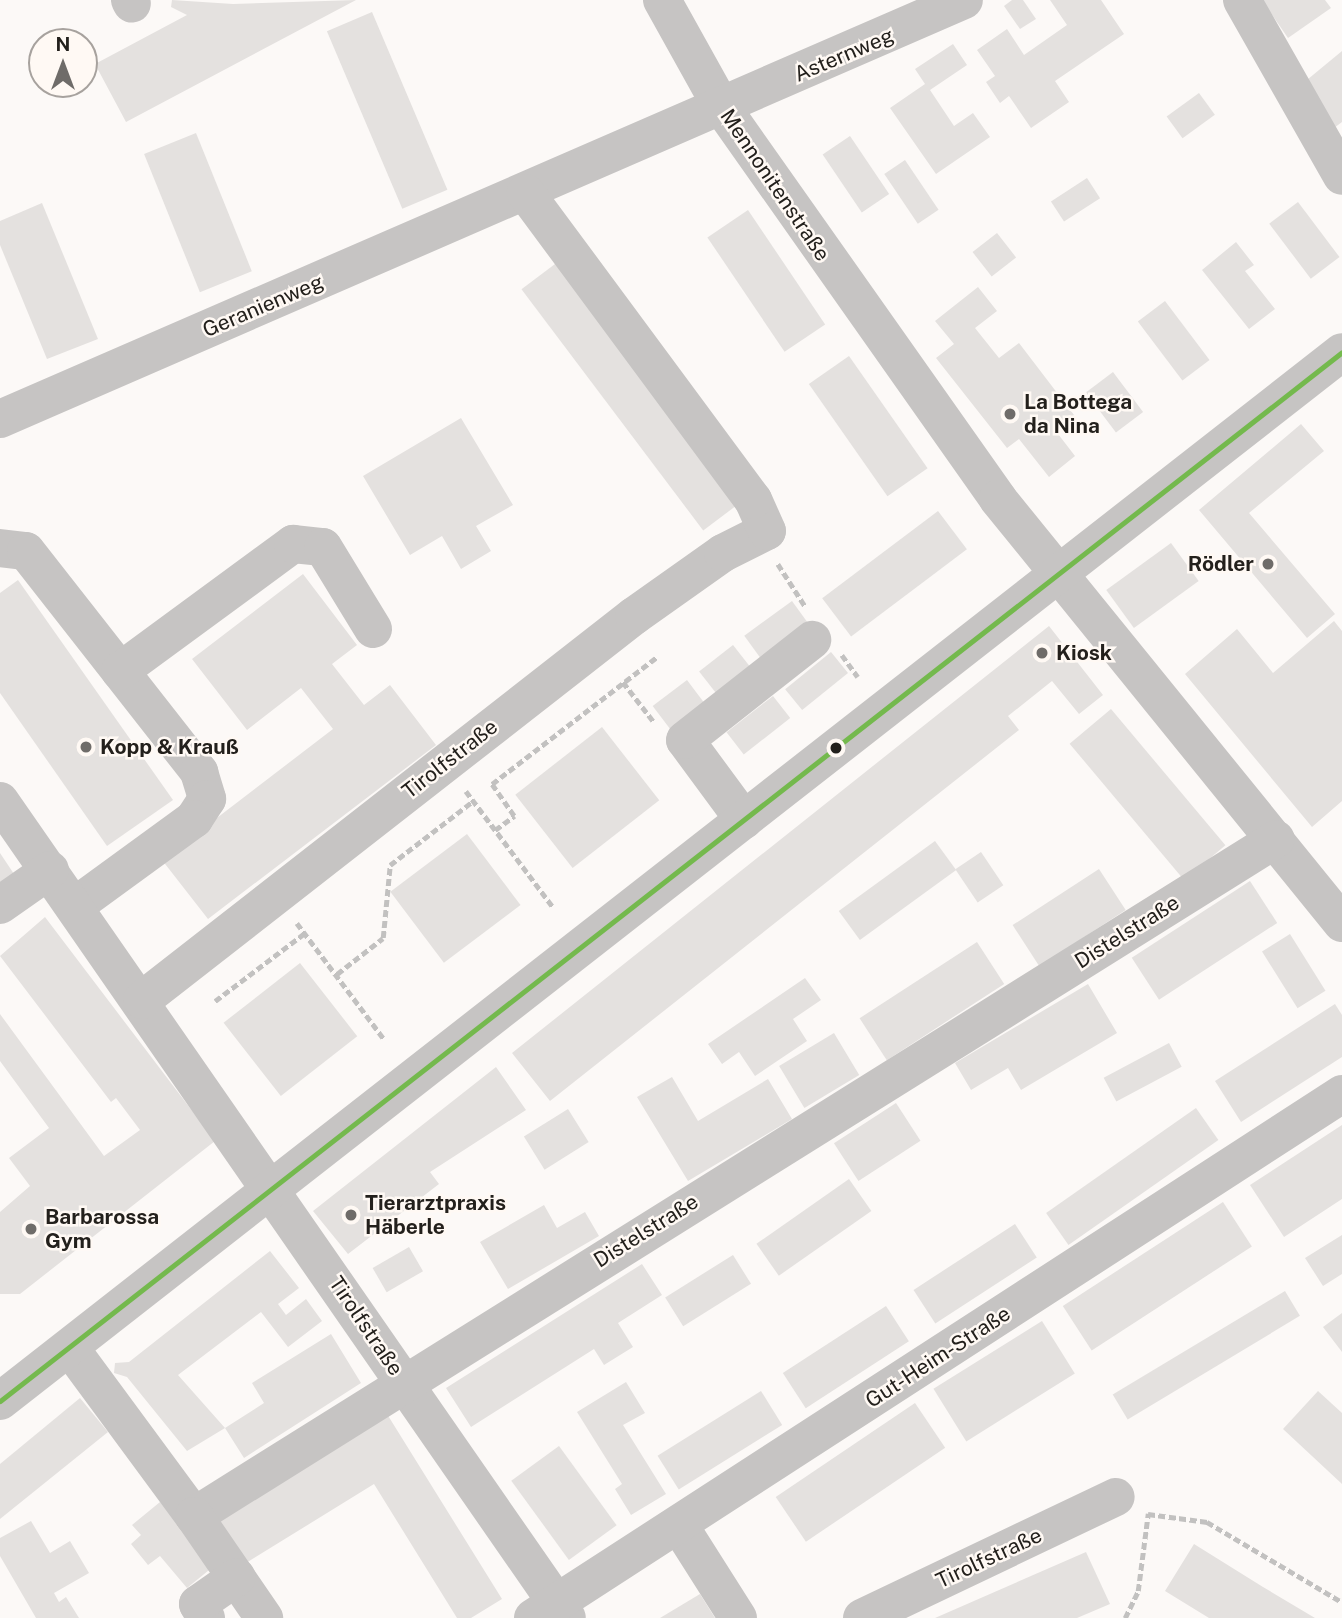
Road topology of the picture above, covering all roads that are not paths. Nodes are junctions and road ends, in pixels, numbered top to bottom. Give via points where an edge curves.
1 (662, 0) edge
2 (964, 0) edge
3 (1242, 0) edge
4 (721, 106) junction
5 (1342, 176) edge
6 (526, 193) junction
7 (1342, 352) edge
8 (0, 419) edge
9 (0, 548) edge
10 (1061, 571) junction
11 (373, 629) dead end
12 (812, 640) dead end
13 (120, 671) junction
14 (0, 802) edge
15 (744, 820) junction
16 (1276, 839) junction
17 (50, 870) junction
18 (0, 905) edge
19 (76, 905) junction
20 (1342, 923) edge
21 (142, 1000) junction
22 (1342, 1094) edge
23 (272, 1190) junction
24 (70, 1349) junction
25 (404, 1381) junction
26 (0, 1401) edge
27 (1116, 1497) dead end
28 (194, 1516) junction
29 (679, 1525) junction
30 (237, 1577) junction
31 (553, 1613) edge
32 (206, 1618) edge
33 (264, 1618) edge
34 (738, 1618) edge
35 (863, 1618) edge

1 - 4 street, Mennonitenstraße
2 - 4 street, Asternweg
3 - 5 street
4 - 6 street, Geranienweg
4 - 10 street, Mennonitenstraße via 913,383
6 - 8 street, Geranienweg
6 - 21 street, Tirolfstraße via 753,500 767,531 723,553 634,616
7 - 10 street
9 - 13 street via 26,551
10 - 15 street
10 - 16 street, Mennonitenstraße
11 - 13 street via 323,547 293,544
12 - 15 street via 685,740
13 - 19 street via 199,772 207,799 194,819
14 - 17 street, Tirolfstraße
15 - 23 street
16 - 20 street, Mennonitenstraße
16 - 25 street, Distelstraße
17 - 18 street
17 - 19 street, Tirolfstraße
19 - 21 street, Tirolfstraße
21 - 23 street, Tirolfstraße
22 - 29 street, Gut-Heim-Straße
23 - 24 street
23 - 25 street, Tirolfstraße
24 - 26 street
24 - 28 street
25 - 28 street, Distelstraße
25 - 31 street, Tirolfstraße
27 - 35 street, Tirolfstraße
28 - 30 street
29 - 31 street, Gut-Heim-Straße
29 - 34 street
30 - 32 street via 198,1604
30 - 33 street

